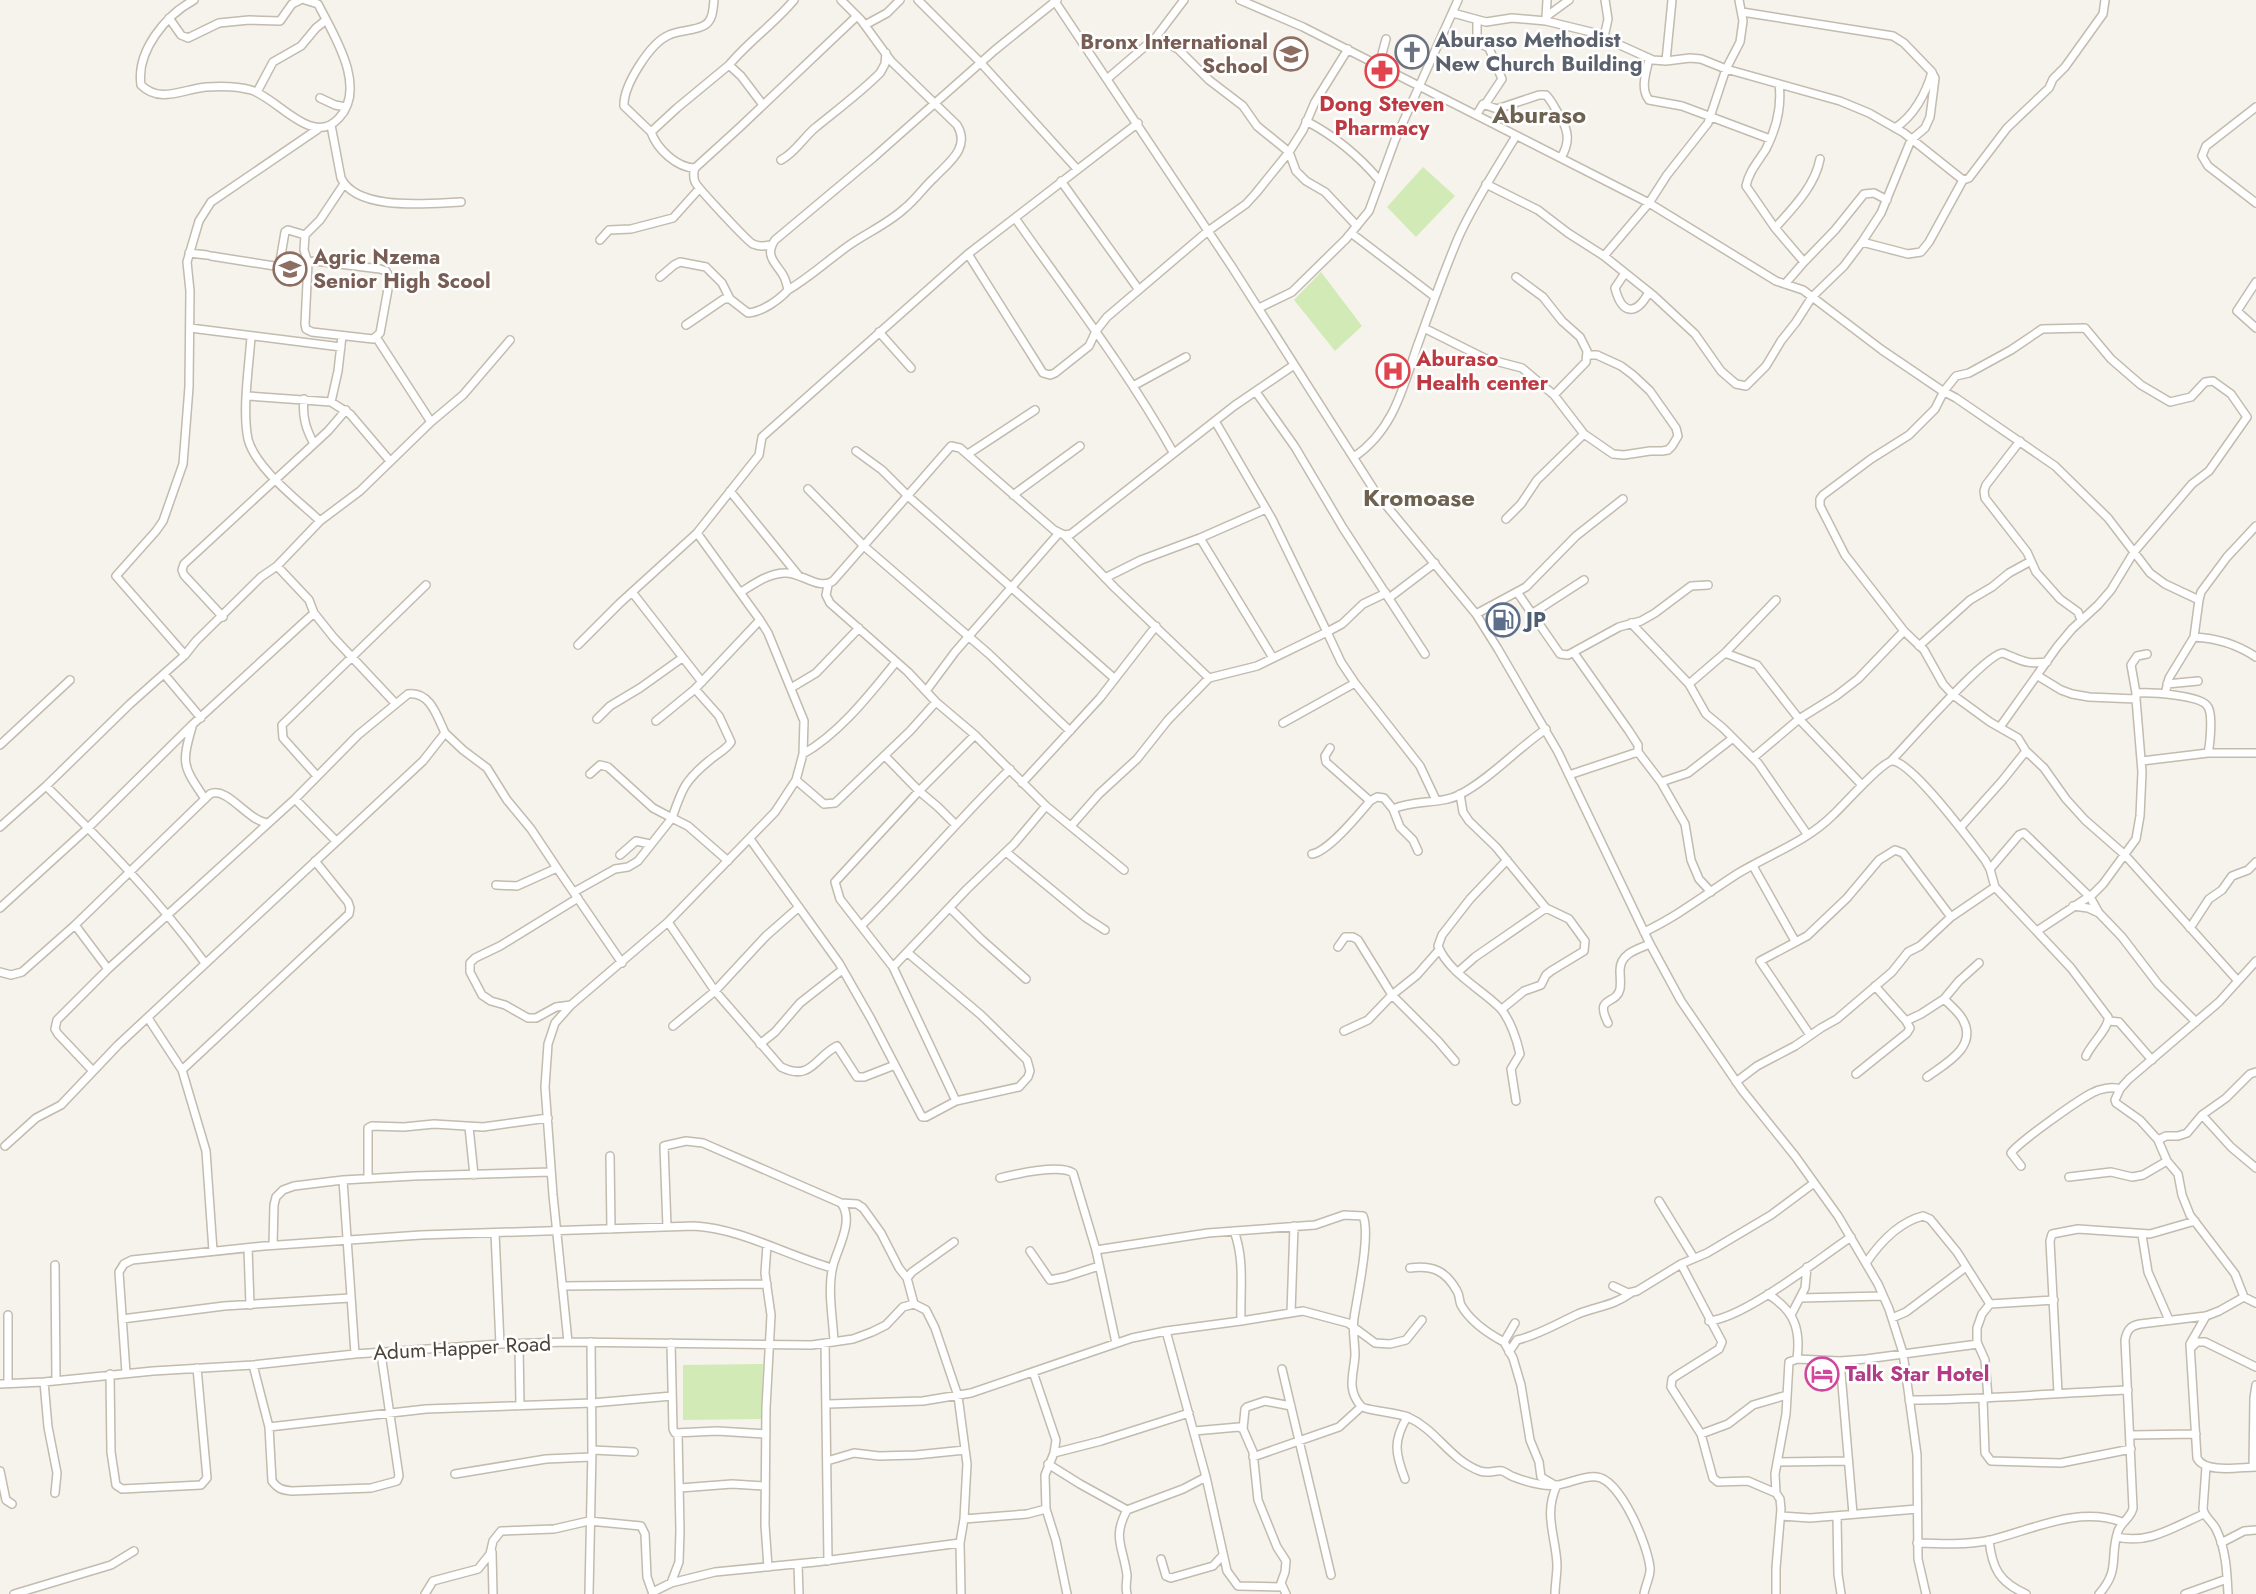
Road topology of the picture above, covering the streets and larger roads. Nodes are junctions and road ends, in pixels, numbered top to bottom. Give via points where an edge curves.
1 (194, 0) edge
2 (300, 0) edge
3 (305, 0) edge
4 (714, 0) edge
5 (794, 0) edge
6 (841, 0) edge
7 (900, 0) edge
8 (918, 0) edge
9 (1184, 0) edge
10 (1240, 0) edge
11 (1458, 0) edge
12 (1547, 0) edge
13 (1569, 0) edge
14 (1605, 0) edge
15 (1672, 0) edge
16 (1739, 0) edge
17 (2105, 0) edge
18 (1056, 1) edge
19 (319, 2) edge
20 (1742, 12) junction
21 (1453, 13) junction
22 (857, 16) junction
23 (169, 18) junction
24 (1546, 18) junction
25 (327, 20) junction
26 (1477, 20) junction
27 (865, 25) junction
28 (1156, 37) junction
29 (1604, 37) junction
30 (1386, 39) dead end
31 (1348, 49) junction
32 (886, 53) junction
33 (1649, 59) junction
34 (1666, 61) junction
35 (980, 62) junction
36 (729, 65) junction
37 (1379, 65) junction
38 (1726, 69) junction
39 (1932, 72) junction
40 (1107, 79) junction
41 (1779, 84) junction
42 (1419, 85) junction
43 (256, 92) junction
44 (320, 98) dead end
45 (936, 103) junction
46 (1486, 103) junction
47 (764, 105) junction
48 (346, 107) junction
49 (2256, 107) edge
50 (1477, 114) junction
51 (1710, 117) junction
52 (1306, 121) junction
53 (1138, 123) junction
54 (331, 125) junction
55 (1895, 128) junction
56 (318, 129) junction
57 (651, 132) junction
58 (1516, 136) junction
59 (1770, 139) junction
60 (1911, 140) junction
61 (1289, 152) junction
62 (1561, 158) junction
63 (1820, 159) dead end
64 (781, 160) dead end
65 (695, 168) junction
66 (1077, 169) junction
67 (1963, 180) junction
68 (1061, 181) junction
69 (1380, 181) junction
70 (344, 183) junction
71 (1486, 184) junction
72 (699, 189) junction
73 (1887, 200) junction
74 (461, 202) dead end
75 (1649, 203) junction
76 (2256, 203) edge
77 (1015, 218) junction
78 (1357, 226) junction
79 (1775, 228) junction
80 (1208, 231) junction
81 (1351, 233) junction
82 (305, 235) junction
83 (600, 240) dead end
84 (1862, 242) junction
85 (771, 245) junction
86 (189, 253) junction
87 (968, 254) junction
88 (1604, 256) junction
89 (308, 262) junction
90 (1804, 262) junction
91 (279, 267) junction
92 (1625, 273) junction
93 (660, 277) dead end
94 (1515, 277) dead end
95 (2256, 282) edge
96 (1785, 284) junction
97 (788, 290) junction
98 (1139, 290) junction
99 (1649, 292) junction
100 (1435, 297) junction
101 (1812, 297) junction
102 (730, 299) junction
103 (1258, 308) junction
104 (686, 325) dead end
105 (190, 328) junction
106 (1424, 328) junction
107 (2256, 328) edge
108 (1096, 331) junction
109 (879, 332) junction
110 (342, 336) junction
111 (251, 337) junction
112 (376, 337) junction
113 (510, 340) dead end
114 (341, 347) junction
115 (1587, 355) junction
116 (1186, 357) dead end
117 (1294, 365) junction
118 (912, 368) dead end
119 (1133, 386) junction
120 (1944, 391) junction
121 (1256, 392) junction
122 (1554, 395) junction
123 (248, 396) junction
124 (304, 399) junction
125 (331, 402) junction
126 (346, 410) junction
127 (1035, 410) dead end
128 (1215, 421) junction
129 (431, 422) junction
130 (1584, 434) junction
131 (2020, 441) junction
132 (314, 444) junction
133 (1080, 447) dead end
134 (856, 451) dead end
135 (1173, 453) junction
136 (968, 454) junction
137 (1354, 457) junction
138 (390, 461) junction
139 (276, 480) junction
140 (808, 489) dead end
141 (730, 491) junction
142 (1013, 495) junction
143 (909, 497) junction
144 (1623, 499) dead end
145 (1266, 509) junction
146 (1506, 519) dead end
147 (320, 521) junction
148 (2256, 526) edge
149 (696, 533) junction
150 (1061, 534) junction
151 (1200, 538) junction
152 (865, 547) junction
153 (2134, 552) junction
154 (2031, 561) junction
155 (1435, 563) junction
156 (277, 566) junction
157 (798, 575) junction
158 (1105, 578) junction
159 (1584, 580) dead end
160 (426, 585) dead end
161 (828, 585) junction
162 (1708, 585) dead end
163 (1011, 586) junction
164 (632, 592) junction
165 (741, 592) junction
166 (1517, 592) junction
167 (1387, 596) junction
168 (1776, 600) dead end
169 (2199, 600) junction
170 (314, 613) junction
171 (1533, 613) junction
172 (1476, 614) junction
173 (223, 616) junction
174 (760, 620) junction
175 (2081, 620) junction
176 (1631, 623) junction
177 (1156, 626) junction
178 (859, 628) junction
179 (1327, 632) junction
180 (1904, 632) junction
181 (969, 637) junction
182 (2194, 637) junction
183 (578, 645) dead end
184 (1919, 645) junction
185 (1574, 653) junction
186 (1725, 653) junction
187 (1425, 654) dead end
188 (2147, 654) dead end
189 (185, 655) junction
190 (2256, 657) edge
191 (352, 658) junction
192 (682, 658) junction
193 (1273, 658) junction
194 (896, 662) junction
195 (2047, 662) junction
196 (164, 674) junction
197 (2038, 676) junction
198 (1209, 678) junction
199 (1115, 679) junction
200 (70, 680) dead end
201 (2198, 681) dead end
202 (702, 682) junction
203 (1355, 682) junction
204 (1689, 684) junction
205 (2167, 684) junction
206 (791, 688) junction
207 (695, 689) junction
208 (926, 691) junction
209 (1953, 694) junction
210 (2165, 694) junction
211 (2136, 696) junction
212 (936, 702) junction
213 (395, 704) junction
214 (201, 718) junction
215 (1799, 718) junction
216 (597, 719) dead end
217 (656, 721) dead end
218 (1283, 723) dead end
219 (192, 725) junction
220 (2000, 727) junction
221 (1546, 729) junction
222 (1070, 731) junction
223 (445, 733) junction
224 (975, 735) junction
225 (1732, 738) junction
226 (0, 745) edge
227 (1330, 748) dead end
228 (2026, 751) junction
229 (1638, 752) junction
230 (2208, 753) junction
231 (2256, 753) edge
232 (803, 754) junction
233 (885, 756) junction
234 (1753, 758) junction
235 (1891, 761) junction
236 (2142, 761) junction
237 (1010, 769) junction
238 (590, 774) dead end
239 (1569, 775) junction
240 (317, 776) junction
241 (796, 780) junction
242 (1661, 782) junction
243 (1022, 783) junction
244 (1862, 785) junction
245 (46, 786) junction
246 (919, 791) junction
247 (1460, 795) junction
248 (204, 799) junction
249 (295, 799) junction
250 (1436, 800) junction
251 (1370, 801) junction
252 (1046, 806) junction
253 (1394, 809) junction
254 (672, 818) junction
255 (267, 823) junction
256 (956, 825) junction
257 (1071, 826) junction
258 (0, 827) edge
259 (88, 828) junction
260 (1960, 828) junction
261 (1807, 834) junction
262 (750, 839) junction
263 (336, 841) junction
264 (650, 844) junction
265 (1418, 850) dead end
266 (1006, 852) junction
267 (1312, 854) dead end
268 (620, 855) dead end
269 (2125, 855) junction
270 (1507, 860) junction
271 (315, 861) junction
272 (728, 861) junction
273 (2256, 862) edge
274 (1753, 866) junction
275 (557, 868) junction
276 (1990, 869) junction
277 (1124, 870) dead end
278 (129, 872) junction
279 (496, 885) dead end
280 (1995, 887) junction
281 (1711, 892) junction
282 (576, 895) junction
283 (2090, 897) junction
284 (2073, 906) junction
285 (799, 907) junction
286 (0, 908) edge
287 (950, 908) junction
288 (1546, 908) junction
289 (2099, 913) junction
290 (168, 915) junction
291 (1951, 917) junction
292 (668, 922) junction
293 (75, 925) junction
294 (861, 926) junction
295 (2190, 928) junction
296 (1105, 930) dead end
297 (2037, 931) junction
298 (1644, 932) junction
299 (1796, 941) junction
300 (1650, 944) junction
301 (1338, 947) dead end
302 (1439, 950) junction
303 (909, 953) junction
304 (2256, 962) edge
305 (205, 963) junction
306 (622, 963) junction
307 (1979, 963) dead end
308 (893, 967) junction
309 (108, 969) junction
310 (842, 970) junction
311 (0, 972) edge
312 (1458, 972) junction
313 (1026, 979) dead end
314 (2238, 981) junction
315 (1875, 986) junction
316 (715, 991) junction
317 (1392, 995) junction
318 (1944, 999) junction
319 (571, 1005) junction
320 (1502, 1009) junction
321 (148, 1018) junction
322 (2109, 1020) junction
323 (1906, 1021) junction
324 (2196, 1022) junction
325 (1608, 1023) dead end
326 (673, 1026) dead end
327 (1344, 1031) dead end
328 (1810, 1035) junction
329 (760, 1044) junction
330 (2086, 1056) dead end
331 (2151, 1060) junction
332 (1455, 1061) dead end
333 (895, 1065) junction
334 (92, 1070) junction
335 (182, 1070) junction
336 (2256, 1072) edge
337 (1856, 1074) dead end
338 (1927, 1077) dead end
339 (1736, 1082) junction
340 (2120, 1089) junction
341 (956, 1101) junction
342 (1516, 1101) dead end
343 (2212, 1109) junction
344 (2202, 1115) junction
345 (548, 1118) junction
346 (2210, 1124) junction
347 (469, 1126) junction
348 (2158, 1140) junction
349 (5, 1146) dead end
350 (610, 1156) dead end
351 (2167, 1161) junction
352 (2022, 1166) dead end
353 (2256, 1168) edge
354 (551, 1172) junction
355 (474, 1174) junction
356 (2069, 1177) dead end
357 (368, 1178) junction
358 (1000, 1178) dead end
359 (343, 1180) junction
360 (1814, 1183) junction
361 (1659, 1201) dead end
362 (841, 1203) junction
363 (2195, 1221) junction
364 (1294, 1226) junction
365 (667, 1227) junction
366 (611, 1230) junction
367 (1234, 1231) junction
368 (557, 1232) junction
369 (495, 1233) junction
370 (2142, 1235) junction
371 (1851, 1237) junction
372 (347, 1240) junction
373 (954, 1242) dead end
374 (273, 1245) junction
375 (767, 1245) junction
376 (248, 1248) junction
377 (213, 1251) junction
378 (1030, 1251) dead end
379 (1096, 1251) junction
380 (1694, 1258) junction
381 (1866, 1263) junction
382 (1681, 1264) junction
383 (55, 1265) dead end
384 (1099, 1266) junction
385 (1807, 1267) junction
386 (1966, 1267) junction
387 (832, 1268) junction
388 (1410, 1268) dead end
389 (907, 1278) junction
390 (767, 1284) junction
391 (562, 1286) junction
392 (1612, 1286) dead end
393 (1631, 1293) junction
394 (1768, 1294) junction
395 (1883, 1296) junction
396 (2244, 1297) junction
397 (350, 1298) junction
398 (1800, 1298) junction
399 (2054, 1299) junction
400 (2256, 1303) edge
401 (914, 1304) junction
402 (1990, 1304) junction
403 (250, 1305) junction
404 (1291, 1313) junction
405 (1791, 1315) junction
406 (8, 1316) dead end
407 (2206, 1316) junction
408 (1892, 1318) junction
409 (122, 1319) junction
410 (1422, 1320) dead end
411 (2169, 1320) junction
412 (1241, 1321) junction
413 (1709, 1321) junction
414 (1515, 1323) dead end
415 (1354, 1326) junction
416 (1166, 1331) junction
417 (568, 1342) junction
418 (591, 1342) junction
419 (834, 1342) junction
420 (1504, 1342) junction
421 (671, 1343) junction
422 (825, 1343) junction
423 (1116, 1343) junction
424 (500, 1344) junction
425 (519, 1344) junction
426 (1978, 1344) junction
427 (768, 1345) junction
428 (2191, 1348) junction
429 (1509, 1352) junction
430 (1903, 1353) junction
431 (355, 1354) junction
432 (381, 1354) junction
433 (1797, 1359) junction
434 (1840, 1361) junction
435 (253, 1365) junction
436 (2256, 1367) edge
437 (197, 1368) junction
438 (1282, 1369) dead end
439 (1034, 1372) junction
440 (126, 1373) junction
441 (110, 1374) junction
442 (56, 1380) junction
443 (44, 1382) junction
444 (4, 1383) edge
445 (2256, 1385) edge
446 (2128, 1390) junction
447 (2058, 1393) junction
448 (1787, 1395) junction
449 (672, 1396) junction
450 (958, 1396) junction
451 (1986, 1398) junction
452 (1909, 1400) junction
453 (592, 1403) junction
454 (828, 1404) junction
455 (520, 1406) junction
456 (1291, 1406) junction
457 (1361, 1407) junction
458 (1188, 1413) junction
459 (390, 1415) junction
460 (1407, 1417) junction
461 (269, 1427) junction
462 (1243, 1430) junction
463 (1194, 1431) junction
464 (678, 1434) junction
465 (766, 1434) junction
466 (1701, 1434) junction
467 (2196, 1434) junction
468 (2131, 1435) junction
469 (1300, 1442) junction
470 (2131, 1449) junction
471 (965, 1450) junction
472 (634, 1452) dead end
473 (592, 1453) junction
474 (1054, 1453) junction
475 (1254, 1457) junction
476 (828, 1461) junction
477 (1848, 1461) junction
478 (1777, 1462) junction
479 (1048, 1464) junction
480 (2206, 1467) junction
481 (2255, 1467) edge
482 (0, 1471) edge
483 (455, 1474) dead end
484 (1206, 1477) junction
485 (1405, 1479) dead end
486 (765, 1486) junction
487 (1556, 1486) junction
488 (680, 1488) junction
489 (1776, 1493) junction
490 (56, 1494) dead end
491 (12, 1504) dead end
492 (1046, 1509) junction
493 (1917, 1509) junction
494 (1127, 1510) junction
495 (1853, 1514) junction
496 (2204, 1514) junction
497 (1780, 1516) junction
498 (1837, 1516) junction
499 (964, 1519) junction
500 (589, 1521) junction
501 (2122, 1522) junction
502 (2256, 1530) edge
503 (2117, 1537) junction
504 (1989, 1540) junction
505 (960, 1543) junction
506 (1917, 1543) junction
507 (2221, 1543) junction
508 (492, 1548) junction
509 (134, 1551) dead end
510 (1223, 1555) junction
511 (1161, 1559) dead end
512 (828, 1561) junction
513 (798, 1564) junction
514 (768, 1567) junction
515 (1331, 1575) dead end
516 (2227, 1579) junction
517 (670, 1583) junction
518 (1284, 1591) edge
519 (653, 1593) edge
520 (14, 1594) edge
521 (425, 1594) edge
522 (493, 1594) edge
523 (589, 1594) edge
524 (799, 1594) edge
525 (961, 1594) edge
526 (1067, 1594) edge
527 (1128, 1594) edge
528 (1555, 1594) edge
529 (1644, 1594) edge
530 (1776, 1594) edge
531 (1841, 1594) edge
532 (1926, 1594) edge
533 (2026, 1594) edge
534 (2099, 1594) edge
535 (2185, 1594) edge
536 (2228, 1594) edge

1 - 23 street
2 - 23 street via 292,4 280,21 219,23 188,38 181,35
3 - 19 street
4 - 57 street via 712,18 705,25 659,40 630,81 624,106
5 - 36 street
6 - 22 street
7 - 27 street via 887,13
8 - 35 street
9 - 28 street
10 - 31 street
11 - 21 street
12 - 24 street
13 - 24 street
14 - 29 street via 1608,19
15 - 34 street
16 - 20 street
17 - 67 street via 2103,14 2066,67 2016,117 1969,178
18 - 35 street
18 - 40 street
19 - 25 street
20 - 38 street via 1740,42
20 - 39 street via 1893,36 1915,52
21 - 26 street
21 - 42 street
22 - 27 street
22 - 47 street
23 - 43 street via 141,66 141,85 146,90 175,95 204,87 231,87
24 - 26 street
24 - 29 street
25 - 43 street via 301,46 273,62
25 - 48 street via 350,74
26 - 46 street via 1477,42 1490,48 1502,79
27 - 32 street
28 - 40 street
28 - 61 street via 1178,49
29 - 33 street
30 - 37 street
31 - 37 street
31 - 52 street
32 - 45 street
32 - 64 street via 880,73
33 - 34 street
33 - 51 street via 1644,93 1650,100
34 - 38 street via 1690,57
35 - 45 street
35 - 66 street
36 - 47 street
36 - 57 street
37 - 42 street
38 - 41 street
38 - 51 street
39 - 55 street via 1920,101
39 - 60 street via 1935,78 1930,117 1925,128
40 - 53 street
41 - 55 street via 1854,106
41 - 59 street via 1780,105
42 - 50 street
42 - 69 street
43 - 56 street
44 - 48 street
45 - 85 street
45 - 97 street via 961,131 959,151 949,164 906,208
46 - 50 street
46 - 62 street via 1497,109 1539,95 1548,97 1568,131 1568,143
47 - 65 street
48 - 54 street
49 - 76 street via 2206,146 2202,156 2208,166
50 - 58 street
51 - 59 street
51 - 75 street
52 - 61 street
52 - 69 street via 1346,147
53 - 66 street
53 - 80 street
54 - 56 street
54 - 70 street
55 - 60 street
56 - 86 street via 211,202 199,221
57 - 65 street via 674,161
58 - 62 street
58 - 71 street
59 - 79 street via 1746,186
60 - 67 street
60 - 73 street
61 - 78 street via 1296,171 1325,192
61 - 80 street via 1246,204
62 - 75 street
63 - 79 street via 1808,188
65 - 72 street via 694,179
66 - 68 street
67 - 84 street via 1921,252 1908,254
68 - 77 street
68 - 98 street
69 - 78 street via 1369,211
70 - 74 street via 379,202
70 - 82 street
71 - 88 street via 1538,210
71 - 100 street
72 - 83 street via 673,218 609,230
72 - 85 street via 748,241 761,247
73 - 84 street
73 - 90 street via 1864,194
75 - 88 street
75 - 96 street
77 - 87 street
77 - 108 street
78 - 81 street
79 - 90 street
80 - 98 street
80 - 103 street
81 - 100 street
81 - 103 street via 1292,292
82 - 89 street
82 - 91 street via 285,232
84 - 101 street
85 - 97 street via 770,258
86 - 91 street
86 - 105 street
87 - 108 street via 1043,373 1055,373 1082,353
87 - 109 street
88 - 92 street
89 - 91 street
89 - 110 street via 306,329
89 - 112 street via 386,272 390,278
90 - 96 street
92 - 99 street
92 - 99 street via 1615,288 1626,308 1638,308
93 - 102 street via 680,262 706,267 722,283
94 - 115 street via 1543,297 1580,337
95 - 107 street via 2237,311
96 - 101 street
97 - 102 street via 755,313 748,313
98 - 108 street
99 - 101 street via 1701,341 1721,370 1736,384 1746,386 1766,366
100 - 106 street
101 - 120 street
102 - 104 street via 719,301
103 - 117 street
105 - 111 street
105 - 189 street via 181,473 164,521 116,576
106 - 122 street via 1484,358 1522,368
106 - 137 street via 1390,420 1373,443
108 - 119 street
109 - 118 street
109 - 141 street via 762,437 759,455
110 - 112 street
110 - 114 street
111 - 114 street
111 - 123 street
112 - 129 street
113 - 129 street via 463,396
114 - 125 street
115 - 122 street via 1580,370
115 - 130 street via 1597,355 1633,375 1665,410 1678,436 1668,450 1618,455
116 - 119 street
117 - 121 street
117 - 137 street
119 - 135 street
120 - 131 street
120 - 153 street via 1956,376 1969,373 2042,329 2085,328 2111,359 2141,385 2170,402 2191,397 2205,382 2213,381 2231,394 2247,417 2209,471 2192,483
120 - 180 street via 1935,409 1909,435 1870,459 1820,499 1845,555
121 - 128 street
121 - 167 street via 1295,447
122 - 130 street
123 - 124 street
123 - 139 street via 248,440
124 - 125 street
124 - 132 street via 303,416
125 - 126 street
126 - 132 street
126 - 138 street
127 - 136 street
128 - 135 street
128 - 145 street
129 - 138 street
130 - 146 street
131 - 153 street via 2078,488
131 - 154 street via 1984,491 1985,498
132 - 139 street
133 - 142 street
134 - 143 street
135 - 150 street via 1078,530
136 - 142 street
136 - 143 street via 951,446
137 - 155 street via 1376,493
138 - 147 street via 360,491
139 - 147 street
139 - 173 street via 201,546 183,567 182,573
140 - 152 street
141 - 149 street
141 - 157 street
142 - 150 street
143 - 152 street
143 - 163 street
144 - 166 street via 1576,536
145 - 151 street
145 - 179 street
147 - 156 street
148 - 169 street via 2227,558
149 - 164 street
149 - 165 street
150 - 158 street
150 - 163 street
151 - 158 street
151 - 193 street
152 - 161 street
152 - 181 street
153 - 169 street via 2156,578
153 - 175 street via 2111,590
154 - 175 street via 2036,572 2078,612
154 - 184 street via 1970,600
155 - 167 street
155 - 172 street
156 - 170 street via 309,600
156 - 173 street
157 - 161 street
157 - 165 street via 776,574
158 - 177 street
159 - 171 street
160 - 191 street
161 - 178 street via 826,595 830,603
162 - 176 street via 1692,586 1655,613
163 - 181 street
163 - 199 street
164 - 183 street
164 - 192 street
165 - 174 street
166 - 171 street
166 - 172 street
167 - 179 street via 1363,604
167 - 187 street
168 - 186 street
169 - 182 street
170 - 191 street
170 - 214 street
171 - 185 street via 1560,654
172 - 221 street
173 - 189 street
174 - 202 street
174 - 206 street
175 - 195 street
176 - 185 street
176 - 204 street
177 - 198 street
177 - 199 street
178 - 194 street
178 - 206 street via 816,673
179 - 193 street
179 - 203 street
180 - 184 street
180 - 215 street via 1858,679
181 - 208 street
181 - 222 street
182 - 190 street via 2236,646
182 - 205 street
184 - 209 street
185 - 229 street via 1629,731
186 - 204 street
186 - 215 street via 1757,665
188 - 211 street via 2137,656 2131,665
189 - 196 street
191 - 213 street
191 - 240 street via 282,725 283,738
192 - 202 street
192 - 216 street via 610,705
193 - 198 street
194 - 208 street
194 - 232 street via 838,726
195 - 197 street
195 - 209 street via 2031,664 1999,653
196 - 214 street
196 - 245 street
197 - 211 street via 2072,694
197 - 220 street
198 - 257 street
199 - 222 street
200 - 226 street
201 - 205 street
202 - 207 street
203 - 218 street
203 - 250 street via 1420,766
204 - 225 street via 1706,714
205 - 210 street
206 - 232 street via 804,721
207 - 217 street
207 - 254 street via 719,716 731,742 684,786
208 - 212 street
209 - 220 street
209 - 235 street
210 - 211 street
210 - 230 street via 2207,704
211 - 236 street
212 - 224 street
212 - 233 street
213 - 223 street via 408,694 424,696
213 - 240 street
214 - 219 street
215 - 234 street
215 - 244 street
219 - 248 street via 184,764
219 - 259 street
220 - 228 street via 2018,738
221 - 239 street
221 - 247 street
222 - 243 street
223 - 263 street via 423,761
223 - 275 street via 487,768
224 - 237 street
224 - 246 street
225 - 234 street
225 - 242 street via 1688,773
227 - 251 street via 1326,762
228 - 260 street
228 - 269 street via 2085,820
229 - 239 street
229 - 242 street
230 - 231 street
230 - 236 street
232 - 241 street
233 - 241 street via 835,803 824,804
233 - 246 street
234 - 261 street
235 - 244 street
235 - 260 street via 1903,766 1926,787
236 - 269 street via 2138,829
237 - 243 street
237 - 256 street
238 - 254 street via 600,765 608,767 652,808
239 - 298 street
240 - 249 street
241 - 262 street via 776,812
242 - 281 street via 1685,824 1691,860 1699,879
243 - 252 street
244 - 261 street via 1832,817
245 - 258 street
245 - 259 street
246 - 256 street
246 - 294 street via 835,882 840,899
247 - 250 street
247 - 270 street via 1469,821
248 - 255 street via 220,793 258,821
248 - 278 street
249 - 255 street
249 - 263 street
250 - 253 street
251 - 253 street via 1384,798
251 - 267 street via 1336,840
252 - 257 street
252 - 266 street
253 - 265 street via 1401,827
254 - 264 street
254 - 272 street via 688,825
255 - 290 street
256 - 294 street
257 - 277 street
259 - 278 street
259 - 286 street
260 - 276 street
261 - 274 street
262 - 272 street
262 - 285 street
263 - 271 street
264 - 268 street via 636,841
264 - 282 street via 638,861 615,868
266 - 287 street
266 - 296 street
269 - 283 street
269 - 295 street
270 - 288 street
270 - 302 street via 1442,935
271 - 305 street
271 - 335 street via 348,902 349,914
272 - 292 street
273 - 295 street via 2232,876 2209,899
274 - 281 street
274 - 299 street
275 - 279 street via 517,886
275 - 282 street
276 - 280 street
276 - 283 street via 2024,833
278 - 290 street
278 - 293 street
280 - 291 street
280 - 297 street
281 - 298 street
282 - 306 street
282 - 319 street via 470,963 470,972 482,995 528,1018
283 - 284 street
283 - 289 street
284 - 289 street
284 - 297 street
285 - 310 street
285 - 316 street
287 - 303 street
287 - 313 street
288 - 312 street
288 - 320 street via 1570,921 1584,941 1584,951
289 - 324 street via 2158,984
290 - 305 street
290 - 309 street
291 - 299 street via 1903,853 1895,850 1879,860 1808,936
291 - 315 street
292 - 306 street
292 - 316 street
293 - 309 street
293 - 311 street via 22,972
294 - 308 street
295 - 314 street
297 - 322 street via 2071,968
298 - 300 street
299 - 328 street via 1760,961
300 - 325 street via 1622,960 1620,990 1603,1008
300 - 339 street via 1681,1001
301 - 317 street via 1345,938 1358,940
302 - 312 street
302 - 317 street
303 - 308 street
303 - 341 street via 981,1015 1030,1067 1028,1077 1019,1087
304 - 314 street
305 - 321 street
306 - 319 street
307 - 318 street
308 - 341 street
309 - 334 street via 54,1024 58,1034
310 - 329 street via 800,1003
310 - 333 street
312 - 320 street
314 - 324 street
315 - 323 street
315 - 328 street via 1837,1019
316 - 326 street
316 - 329 street
317 - 327 street via 1368,1020
317 - 332 street
318 - 323 street
318 - 338 street via 1965,1024 1965,1041 1956,1057
319 - 345 street via 555,1023 548,1044
320 - 342 street via 1520,1054 1511,1068
321 - 334 street
321 - 335 street
322 - 330 street
322 - 331 street via 2119,1022
323 - 337 street via 1910,1028 1907,1033
324 - 331 street
328 - 339 street
329 - 333 street via 788,1070 806,1071 837,1046 860,1078
331 - 340 street
333 - 341 street via 922,1117
334 - 349 street via 62,1105 36,1118
335 - 377 street via 206,1151
336 - 343 street
339 - 360 street
340 - 348 street via 2116,1103 2140,1120
340 - 352 street via 2093,1092 2023,1142 2011,1154
343 - 344 street
343 - 346 street
344 - 346 street
344 - 348 street via 2187,1133
345 - 347 street
345 - 354 street
346 - 353 street
347 - 355 street
347 - 357 street via 368,1128
348 - 351 street
350 - 366 street
351 - 356 street via 2143,1175 2111,1172
351 - 363 street via 2178,1174 2185,1205
354 - 355 street
354 - 368 street
355 - 357 street
357 - 359 street
358 - 379 street via 1070,1170 1076,1178
359 - 372 street
359 - 374 street via 283,1190 274,1205
360 - 371 street
360 - 380 street via 1763,1220
361 - 380 street
362 - 365 street via 711,1146 686,1141 664,1146
362 - 387 street via 845,1223
362 - 389 street via 863,1208
363 - 370 street
363 - 396 street via 2235,1274
364 - 367 street
364 - 404 street
364 - 415 street via 1315,1225 1344,1215 1363,1216 1366,1230
365 - 366 street
365 - 375 street via 709,1227
366 - 368 street
367 - 379 street
367 - 412 street via 1242,1259
368 - 369 street
368 - 391 street
369 - 372 street
369 - 424 street
370 - 399 street via 2078,1229 2055,1233 2049,1241
370 - 411 street via 2148,1272
371 - 381 street
371 - 385 street
372 - 374 street
372 - 397 street
373 - 389 street
374 - 376 street
375 - 387 street
375 - 390 street
376 - 377 street
376 - 403 street
377 - 409 street via 143,1258 124,1264 119,1272
378 - 384 street via 1050,1280
379 - 384 street
380 - 382 street
381 - 386 street via 1876,1247 1923,1216 1930,1219
381 - 395 street
382 - 393 street
382 - 413 street
383 - 442 street
384 - 423 street
385 - 394 street
385 - 398 street
386 - 402 street
386 - 408 street via 1906,1312
387 - 419 street
388 - 420 street via 1439,1270 1468,1314
389 - 401 street
390 - 391 street
390 - 427 street via 771,1315
391 - 417 street
392 - 393 street
393 - 429 street via 1613,1305 1581,1313 1516,1340
394 - 405 street
394 - 413 street via 1724,1319
395 - 398 street
395 - 408 street
396 - 400 street
396 - 407 street
397 - 403 street
397 - 431 street
398 - 405 street
399 - 402 street
399 - 447 street
401 - 419 street, Adum Happer Road via 903,1307 879,1329
401 - 450 street via 926,1310 935,1328
402 - 426 street via 1977,1324
403 - 409 street
404 - 412 street
404 - 415 street via 1315,1313
405 - 433 street via 1799,1343
406 - 444 street
407 - 411 street
407 - 428 street
408 - 430 street
409 - 440 street
410 - 415 street via 1406,1340 1390,1344 1375,1343
411 - 446 street via 2128,1330
412 - 416 street
413 - 466 street via 1722,1342 1719,1349 1676,1376 1671,1384
414 - 420 street
415 - 457 street via 1351,1382
416 - 423 street
416 - 458 street
417 - 418 street, Adum Happer Road
417 - 425 street, Adum Happer Road
418 - 421 street, Adum Happer Road
418 - 453 street
419 - 422 street, Adum Happer Road
420 - 429 street
421 - 427 street, Adum Happer Road
421 - 449 street
422 - 427 street, Adum Happer Road
422 - 454 street
423 - 439 street
424 - 425 street, Adum Happer Road
424 - 432 street, Adum Happer Road
425 - 455 street
426 - 430 street
426 - 451 street via 1985,1360
427 - 465 street
428 - 436 street via 2197,1342 2205,1342
428 - 467 street
429 - 487 street via 1521,1385 1541,1477
430 - 434 street
430 - 452 street
431 - 432 street, Adum Happer Road
431 - 435 street, Adum Happer Road
432 - 459 street
433 - 434 street
433 - 448 street via 1789,1362
434 - 477 street
435 - 437 street, Adum Happer Road
435 - 461 street
437 - 440 street, Adum Happer Road
437 - 441 street via 207,1478 201,1485 122,1489 116,1485 111,1452
438 - 456 street
439 - 450 street
439 - 474 street via 1055,1431
440 - 441 street, Adum Happer Road
441 - 442 street, Adum Happer Road
442 - 443 street, Adum Happer Road
443 - 444 street, Adum Happer Road
443 - 490 street via 57,1473
445 - 481 street
446 - 447 street
446 - 468 street
447 - 451 street
448 - 466 street via 1753,1406 1728,1425
448 - 478 street
449 - 453 street
449 - 464 street via 673,1430
450 - 454 street
450 - 471 street
451 - 452 street
451 - 470 street via 1985,1453 1991,1461 2061,1463
452 - 493 street via 1917,1455
453 - 455 street
453 - 473 street
454 - 476 street
455 - 459 street via 459,1407
456 - 462 street via 1264,1401 1245,1408
456 - 469 street
457 - 460 street
457 - 469 street via 1338,1427
458 - 463 street
458 - 474 street
459 - 461 street
459 - 461 street via 399,1476 397,1481 370,1488 281,1490 272,1481
460 - 485 street via 1396,1446
460 - 487 street via 1429,1429 1449,1453 1479,1471 1504,1471 1527,1483
462 - 463 street via 1239,1427
462 - 475 street
463 - 484 street
464 - 465 street
464 - 488 street
465 - 486 street
466 - 489 street via 1715,1480 1748,1481
467 - 468 street
467 - 480 street via 2197,1458
468 - 470 street
469 - 475 street
469 - 515 street
470 - 501 street via 2133,1508
471 - 476 street via 879,1456 854,1453
471 - 499 street
472 - 473 street
473 - 483 street
473 - 500 street
474 - 479 street
475 - 518 street via 1258,1500 1286,1561 1281,1583
476 - 512 street
477 - 478 street
477 - 495 street
478 - 489 street
479 - 492 street
479 - 494 street
480 - 481 street
480 - 496 street
482 - 491 street via 6,1500
484 - 494 street
484 - 510 street
486 - 488 street
486 - 514 street
487 - 528 street via 1550,1505 1557,1566
487 - 529 street via 1598,1477 1606,1480 1623,1499 1650,1567
488 - 517 street via 679,1562
489 - 497 street
492 - 499 street
492 - 526 street
493 - 495 street
493 - 506 street
494 - 527 street via 1119,1533
495 - 498 street
496 - 503 street via 2157,1537
496 - 507 street via 2215,1526
497 - 498 street
497 - 530 street
498 - 531 street
499 - 505 street
500 - 508 street via 554,1528 501,1531
500 - 519 street via 641,1526 645,1533 646,1576
500 - 523 street
501 - 503 street
501 - 504 street via 2102,1516 2081,1516
502 - 507 street via 2244,1531
503 - 534 street via 2113,1573
504 - 506 street
504 - 533 street via 1996,1570
505 - 512 street
505 - 525 street
506 - 532 street
507 - 516 street
508 - 521 street via 478,1569 433,1581
508 - 522 street
509 - 520 street via 111,1565
510 - 511 street via 1213,1566 1171,1578 1166,1576
510 - 518 street via 1227,1571 1238,1586
512 - 513 street
513 - 514 street
513 - 524 street
514 - 517 street via 716,1572
516 - 535 street
516 - 536 street
517 - 519 street

